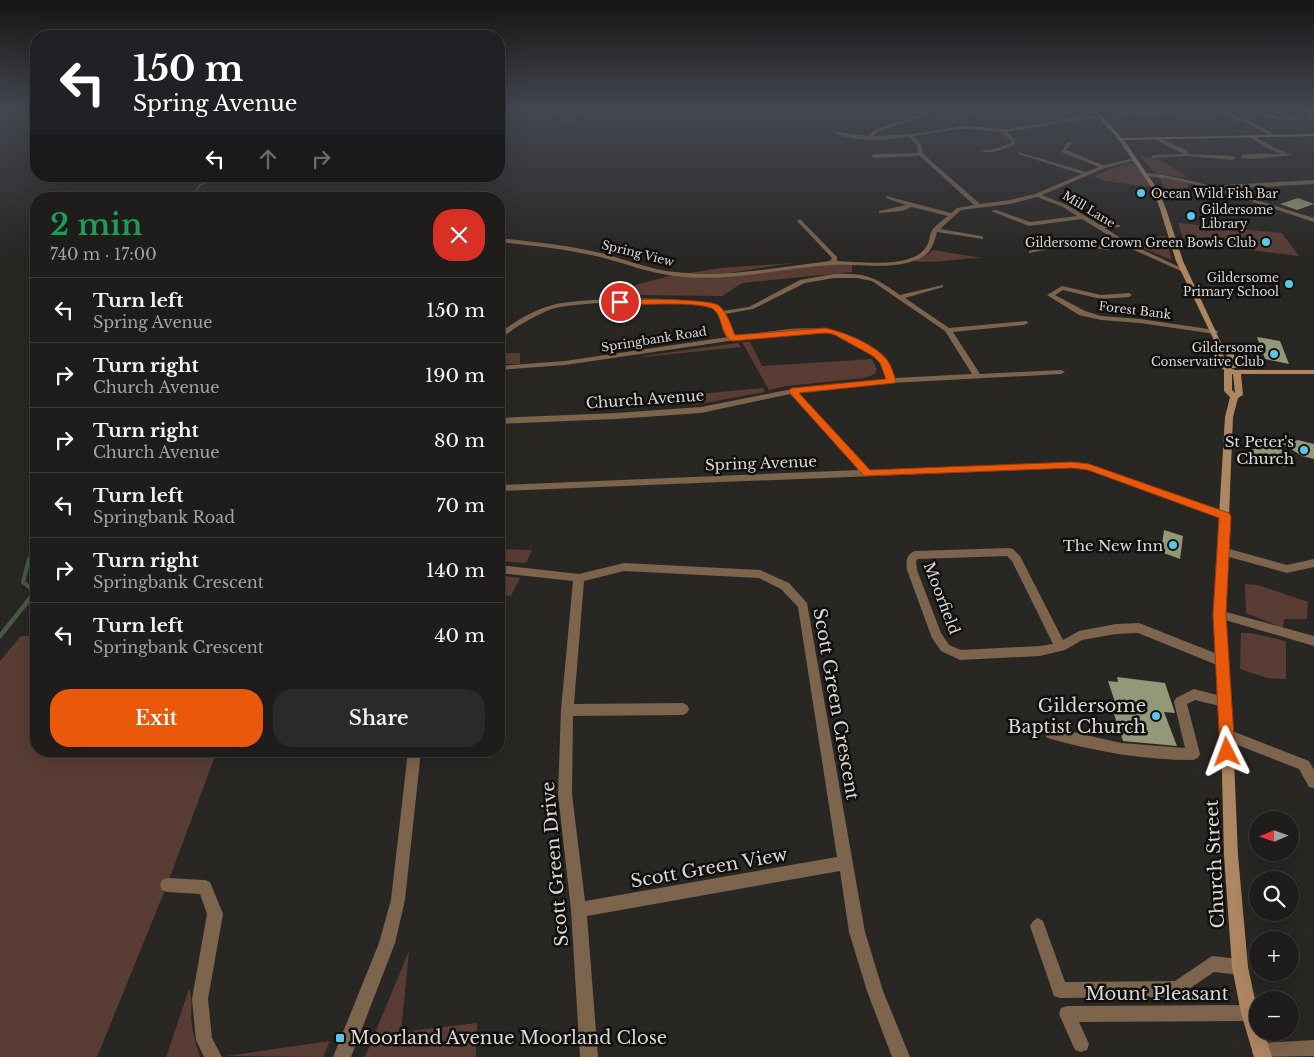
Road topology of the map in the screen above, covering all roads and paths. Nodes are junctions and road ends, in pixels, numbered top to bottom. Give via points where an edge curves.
1 (926, 158) edge
2 (1037, 158) edge
3 (1080, 158) edge
4 (1134, 159) joint
5 (1103, 168) junction
6 (1087, 174) junction
7 (1148, 175) junction
8 (1314, 182) edge
9 (1218, 187) junction
10 (1037, 195) junction
11 (888, 197) dead end
12 (911, 205) junction
13 (979, 207) junction
14 (994, 211) dead end
15 (881, 212) dead end
16 (951, 215) junction
17 (1082, 217) junction
18 (1314, 220) edge
19 (800, 221) dead end
20 (1118, 226) dead end
21 (1099, 228) junction
22 (935, 230) junction
23 (981, 238) dead end
24 (505, 241) edge
25 (1126, 244) junction
26 (1031, 252) dead end
27 (832, 263) junction
28 (1183, 270) junction
29 (941, 286) dead end
30 (1130, 295) dead end
31 (900, 297) junction
32 (721, 313) junction
33 (1024, 323) dead end
34 (948, 330) junction
35 (505, 332) edge
36 (1215, 332) junction
37 (732, 338) junction
38 (505, 368) edge
39 (1233, 368) junction
40 (1061, 372) dead end
41 (1314, 372) edge
42 (978, 377) junction
43 (892, 381) junction
44 (792, 391) junction
45 (505, 421) edge
46 (868, 474) junction
47 (505, 488) edge
48 (1225, 516) junction
49 (1222, 552) junction
50 (1314, 563) edge
51 (505, 569) edge
52 (579, 578) junction
53 (1219, 614) junction
54 (1314, 641) edge
55 (1061, 648) junction
56 (1221, 661) junction
57 (1224, 702) junction
58 (683, 709) dead end
59 (568, 710) junction
60 (1051, 733) dead end
61 (1227, 735) junction
62 (414, 757) edge
63 (1309, 765) edge
64 (1314, 782) edge
65 (846, 863) junction
66 (167, 885) dead end
67 (579, 910) junction
68 (1038, 926) dead end
69 (1240, 967) junction
70 (1249, 1013) joint
71 (1258, 1041) edge
72 (1081, 1044) dead end
73 (1314, 1048) edge
74 (1262, 1055) edge
75 (213, 1057) edge
76 (342, 1057) edge
77 (589, 1057) edge
78 (901, 1057) edge

1 - 13 street
2 - 6 street
3 - 5 street
4 - 5 street, Spring View
4 - 7 main road
5 - 6 street, Spring View
6 - 10 street, Spring View
7 - 9 street via 1192,180
7 - 28 main road
8 - 9 street
9 - 18 street
10 - 13 street, Spring View
10 - 17 street, Mill Lane
11 - 12 street
12 - 15 street
12 - 16 street
13 - 16 street, Spring View via 959,209
14 - 17 street via 1030,224
16 - 22 street, Spring View
17 - 21 street, Mill Lane
19 - 27 street via 835,258
20 - 21 street
21 - 25 street, Mill Lane
22 - 23 street
22 - 27 street, Spring View via 929,248 919,257 889,264
24 - 27 street, Spring View via 561,247 686,276 738,274
25 - 26 street via 1107,248 1075,242
25 - 28 street, Mill Lane
28 - 36 main road
29 - 31 street
30 - 36 street, Forest Bank via 1102,297 1062,288 1050,295 1082,313 1101,318
31 - 32 street via 874,280 856,275 796,284 749,309
31 - 34 street
32 - 35 street via 715,306 697,303 576,302 538,312
32 - 37 street
33 - 34 street
34 - 42 street
36 - 39 main road via 1220,348 1229,353
37 - 38 street, Springbank Road via 586,362
37 - 43 street, Springbank Road via 815,330 835,332 876,354 884,362
39 - 41 main road
39 - 48 main road, Church Street via 1239,395 1234,397 1229,417
40 - 42 street
42 - 43 street
43 - 44 street, Church Avenue
44 - 45 street, Church Avenue via 701,410
44 - 46 street
46 - 47 street, Spring Avenue
46 - 48 street, Spring Avenue via 1072,465 1089,467
48 - 49 main road, Church Street
49 - 50 street via 1287,569
49 - 53 main road, Church Street
51 - 52 street, Scott Green Crescent
52 - 59 street, Scott Green Drive
52 - 65 street, Scott Green Crescent via 624,567 760,574 781,582 793,592 803,606
53 - 54 street
53 - 56 main road, Church Street
55 - 55 street, Moorfield via 960,654 945,648 936,635 911,561 916,555 1009,552 1016,559
55 - 56 street, Moorfield via 1079,636 1139,628
56 - 57 main road, Church Street
57 - 60 street via 1194,694 1180,702 1193,754 1102,745
57 - 61 main road, Church Street
58 - 59 street
59 - 67 street, Scott Green Drive via 565,794
61 - 63 street
61 - 69 main road, Church Street via 1231,855
62 - 76 street via 398,900 387,943
63 - 64 street
65 - 67 street, Scott Green View
65 - 78 street, Scott Green Crescent via 857,932 875,991
66 - 75 street via 205,887 215,914 200,999 204,1040
67 - 77 street, Scott Green Drive
68 - 69 street via 1060,990 1177,989 1212,964
69 - 70 main road, Church Street
70 - 72 street, Mount Pleasant via 1067,1014
71 - 74 main road, Church Street
73 - 74 street

